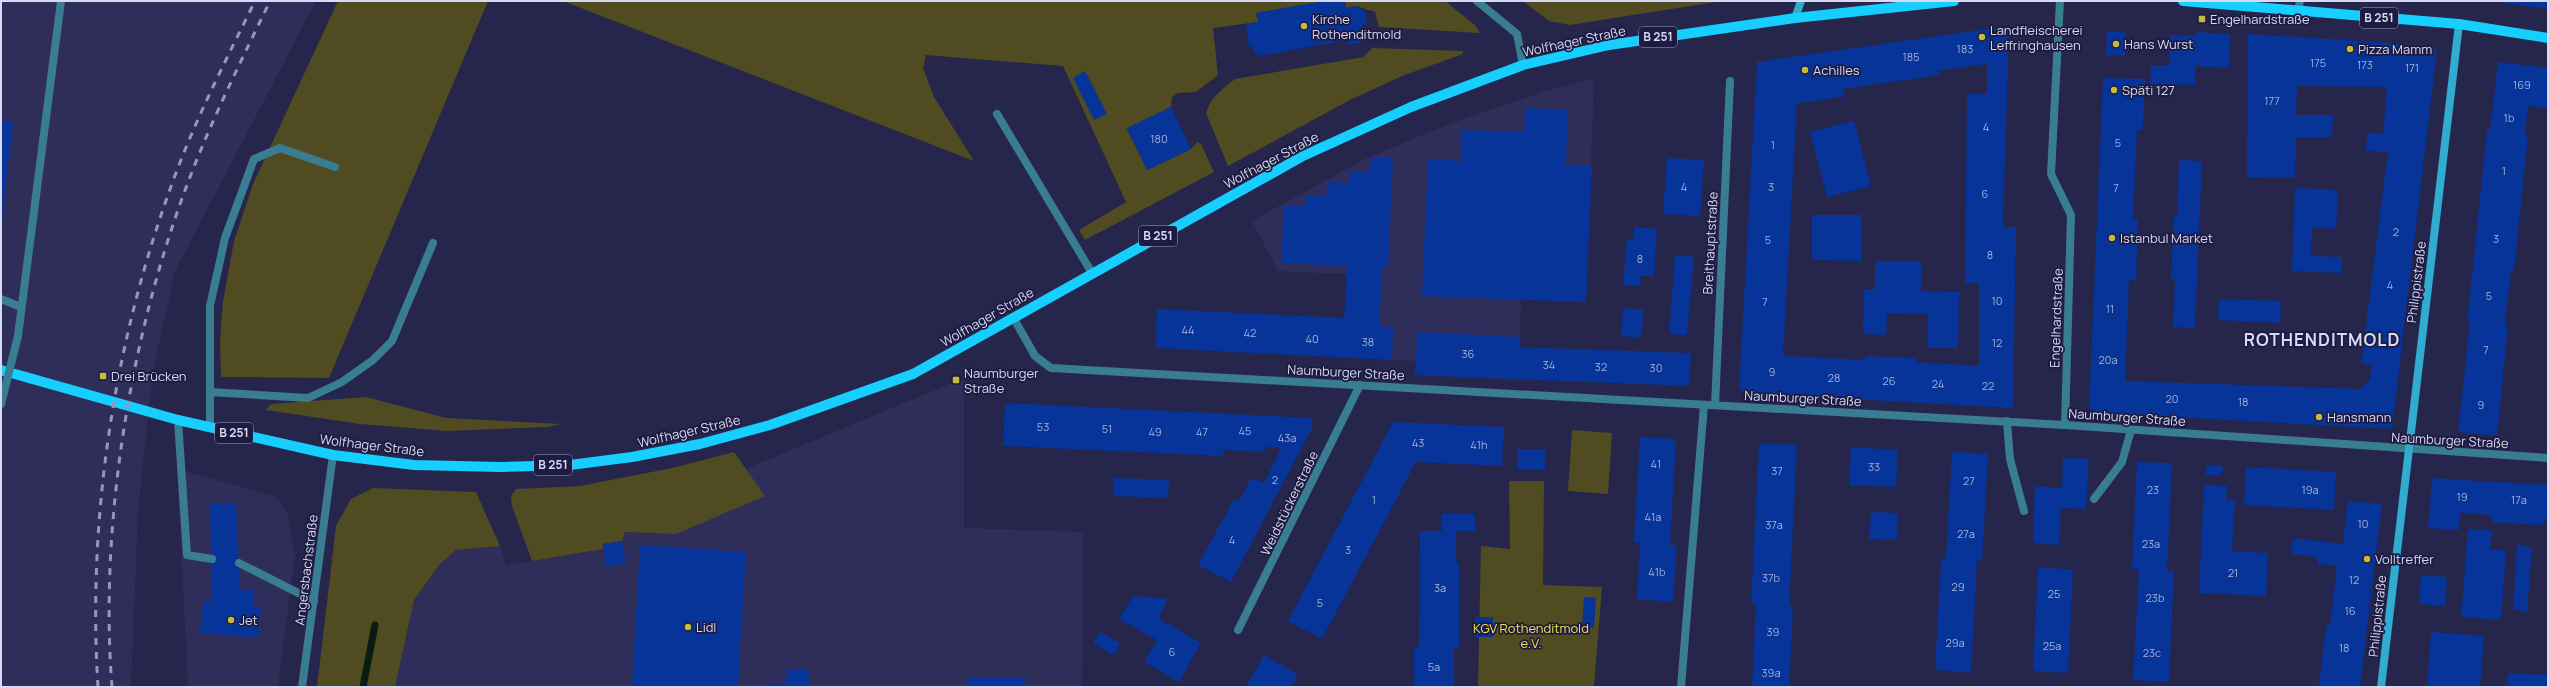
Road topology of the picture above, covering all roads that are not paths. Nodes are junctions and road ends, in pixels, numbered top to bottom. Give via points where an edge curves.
1 (61, 1) edge
2 (1477, 1) edge
3 (1801, 1) edge
4 (1954, 1) edge
5 (2060, 1) edge
6 (2183, 1) edge
7 (2300, 1) edge
8 (2298, 11) junction
9 (1795, 18) junction
10 (2459, 24) junction
11 (2548, 38) edge
12 (1523, 64) junction
13 (1730, 81) dead end
14 (997, 114) dead end
15 (335, 167) dead end
16 (433, 243) dead end
17 (1092, 273) junction
18 (1, 299) edge
19 (21, 307) junction
20 (1013, 317) junction
21 (1, 370) edge
22 (1360, 386) junction
23 (210, 392) junction
24 (1, 404) edge
25 (1704, 405) junction
26 (1714, 405) junction
27 (178, 420) junction
28 (2007, 421) junction
29 (2065, 425) junction
30 (210, 427) junction
31 (2131, 430) junction
32 (2408, 450) junction
33 (333, 456) junction
34 (2548, 458) edge
35 (2094, 500) dead end
36 (2024, 511) dead end
37 (212, 559) dead end
38 (239, 563) dead end
39 (314, 601) junction
40 (1238, 630) dead end
41 (302, 687) edge
42 (1681, 687) edge
43 (2382, 687) edge

1 - 19 street
2 - 12 street via 1517,34
3 - 9 street
4 - 9 main road, Wolfhager Straße / B 251
5 - 29 street, Engelhardstraße via 2051,174 2071,215
6 - 8 main road, B 251
7 - 8 street
8 - 10 main road, B 251
9 - 12 main road, Wolfhager Straße / B 251 via 1609,45
10 - 11 main road, B 251
10 - 32 street, Philippistraße
12 - 17 main road, Wolfhager Straße / B 251 via 1411,107 1303,156
13 - 26 street, Breithauptstraße
14 - 17 street
15 - 23 street via 280,148 254,159 225,238 210,306
16 - 23 street via 392,341 373,360 342,382 308,398
17 - 20 main road, Wolfhager Straße / B 251
18 - 19 street
19 - 24 street, bridge via 18,336
20 - 22 street, Naumburger Straße via 1035,356 1051,368
20 - 33 main road, Wolfhager Straße / B 251 via 913,374 770,425 700,444 570,465 414,465
21 - 27 main road, Wolfhager Straße / B 251
22 - 25 street, Naumburger Straße
22 - 40 street, Weidstückerstraße
23 - 30 street
25 - 26 street, Naumburger Straße
25 - 42 street
26 - 28 street, Naumburger Straße
27 - 30 main road, Wolfhager Straße / B 251
27 - 37 street via 187,555
28 - 29 street, Naumburger Straße
28 - 36 street via 2010,459
29 - 31 street, Naumburger Straße
30 - 33 main road, Wolfhager Straße / B 251
31 - 32 street, Naumburger Straße
31 - 35 street via 2122,462
32 - 34 street, Naumburger Straße
32 - 43 street, Philippistraße
33 - 39 street, Angersbachstraße
38 - 39 street
39 - 41 street, Angersbachstraße

